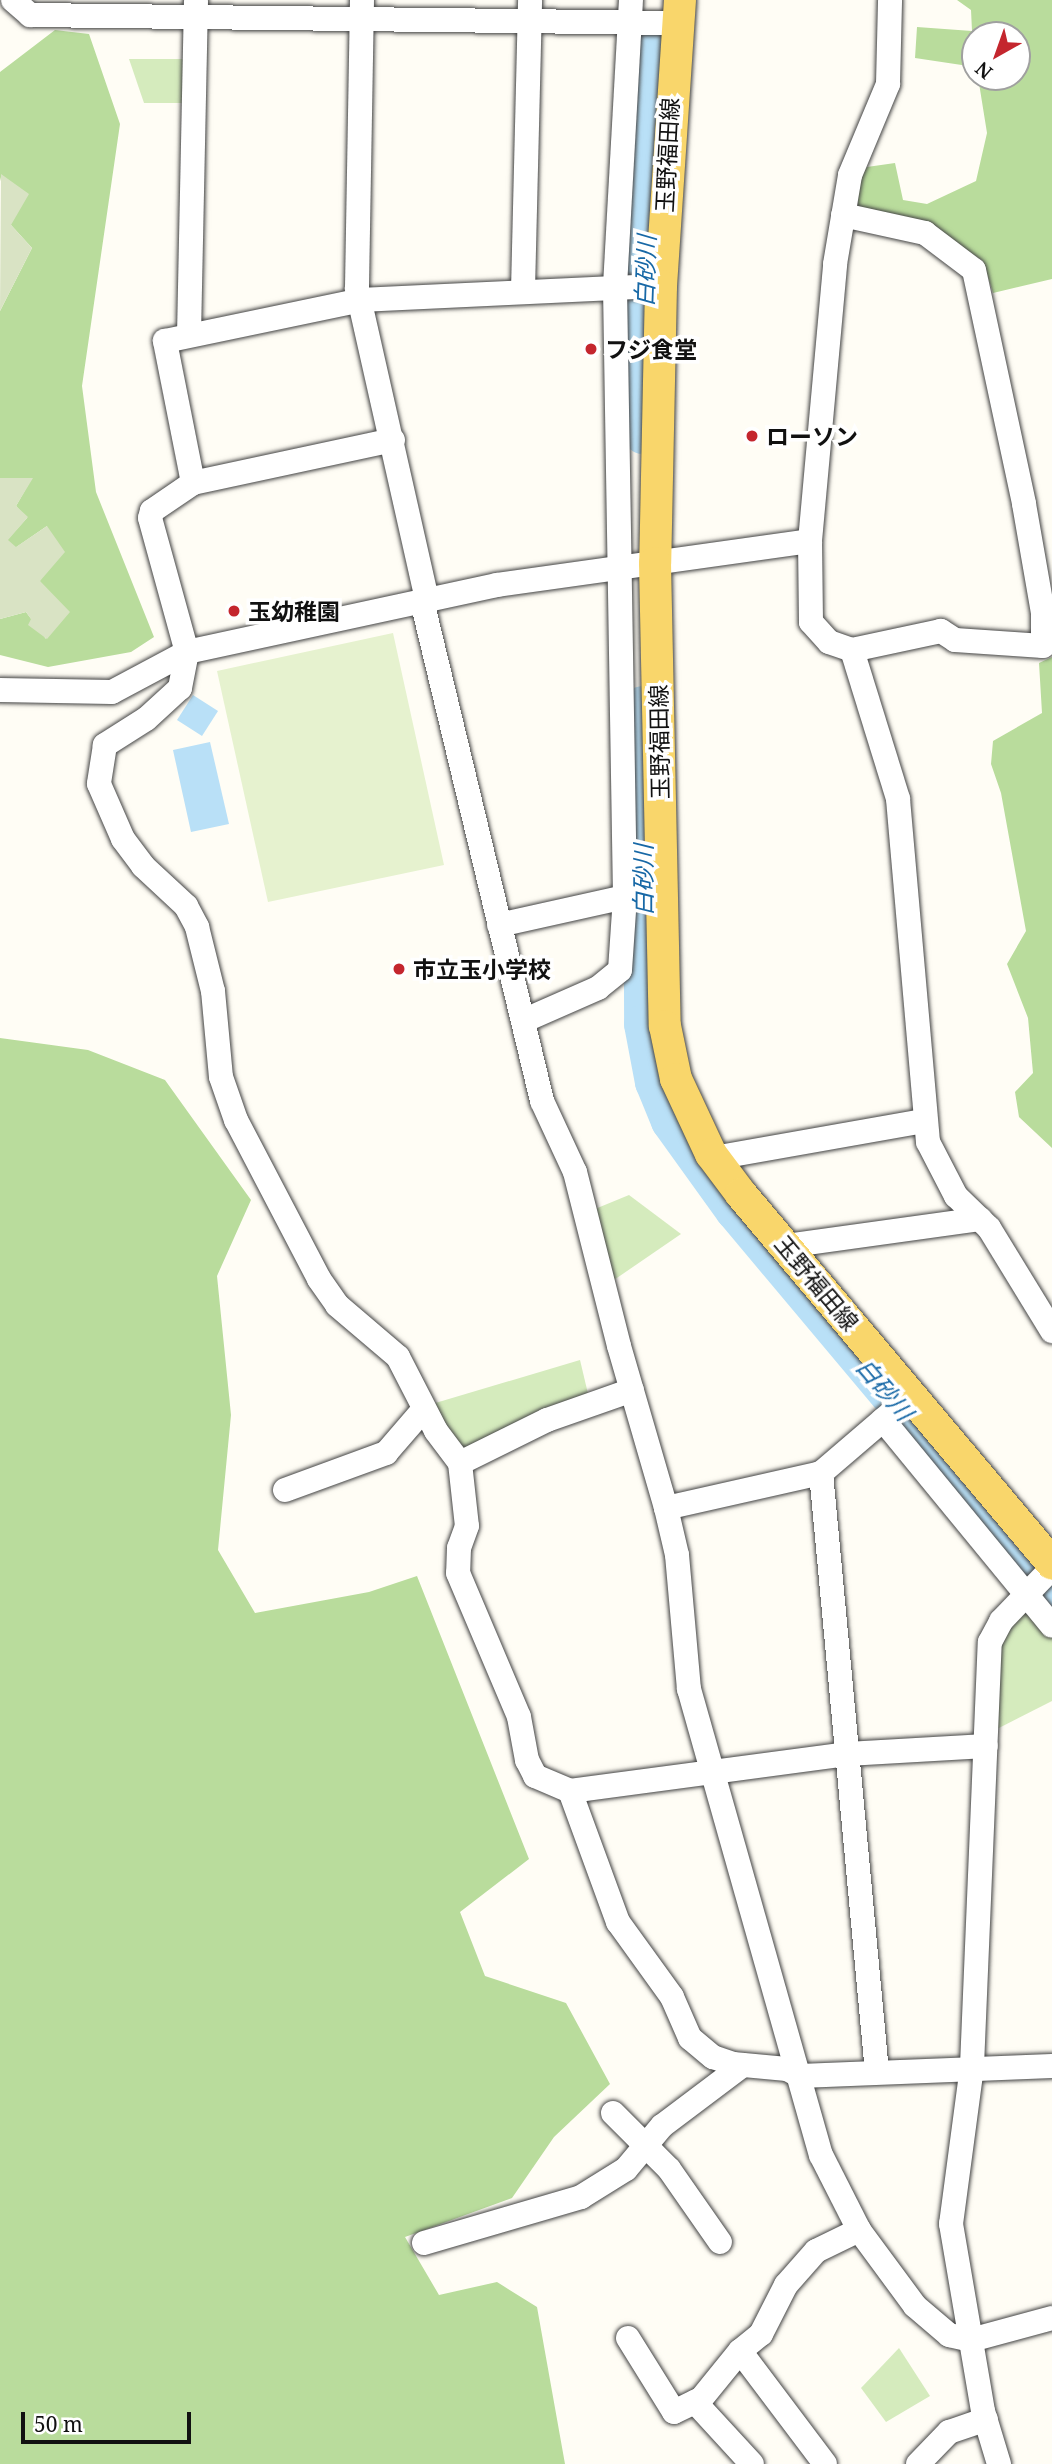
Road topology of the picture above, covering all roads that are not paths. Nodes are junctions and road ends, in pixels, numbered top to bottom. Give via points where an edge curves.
1 (13, 0) edge
2 (890, 0) edge
3 (195, 8) edge
4 (362, 8) edge
5 (529, 10) edge
6 (634, 15) edge
7 (674, 16) edge
8 (843, 215) junction
9 (620, 286) junction
10 (656, 286) junction
11 (523, 290) junction
12 (360, 300) junction
13 (189, 335) junction
14 (393, 440) junction
15 (193, 484) junction
16 (810, 541) junction
17 (636, 565) junction
18 (425, 601) junction
19 (852, 650) junction
20 (187, 653) junction
21 (0, 690) edge
22 (643, 896) junction
23 (499, 925) junction
24 (523, 1021) junction
25 (924, 1121) junction
26 (715, 1158) junction
27 (980, 1219) junction
28 (786, 1246) junction
29 (1052, 1331) edge
30 (632, 1390) junction
31 (897, 1408) junction
32 (424, 1409) junction
33 (460, 1463) junction
34 (821, 1473) junction
35 (285, 1490) dead end
36 (666, 1508) junction
37 (1042, 1577) edge
38 (1052, 1626) edge
39 (986, 1746) junction
40 (847, 1754) junction
41 (711, 1772) junction
42 (570, 1791) junction
43 (743, 2065) junction
44 (972, 2066) junction
45 (1052, 2066) edge
46 (877, 2072) junction
47 (800, 2076) junction
48 (613, 2113) dead end
49 (648, 2145) junction
50 (859, 2230) junction
51 (720, 2242) dead end
52 (424, 2243) dead end
53 (1052, 2318) edge
54 (628, 2338) dead end
55 (971, 2340) junction
56 (740, 2351) junction
57 (695, 2402) junction
58 (986, 2419) junction
59 (752, 2464) edge
60 (825, 2464) edge
61 (918, 2464) edge
62 (999, 2464) edge

1 - 3 street via 30,15
2 - 8 street via 888,83 850,175
3 - 4 street
3 - 13 street
4 - 5 street
4 - 12 street
5 - 6 street
5 - 11 street
6 - 7 street
6 - 9 street
7 - 10 main road, 玉野福田線
8 - 16 street
8 - 19 street via 925,233 974,270 1043,613 1043,646 955,640 941,631
9 - 10 street
9 - 11 street
9 - 17 street
10 - 17 main road, 玉野福田線
11 - 12 street
12 - 13 street
12 - 14 street
13 - 15 street via 165,341
14 - 15 street
14 - 18 street
15 - 20 street via 152,511 150,518
16 - 17 street
16 - 19 street via 811,622 829,642
17 - 18 street
17 - 22 main road, 玉野福田線
18 - 20 street
18 - 23 street
19 - 25 street via 898,799
20 - 21 street via 112,692
20 - 32 street via 180,688 146,719 105,745 99,783 122,839 186,906 197,927 213,991 221,1077 236,1120 298,1242 337,1305 398,1357
22 - 23 street
22 - 24 street via 620,970 598,988
22 - 26 main road, 玉野福田線 via 676,1079
23 - 24 street
24 - 30 street via 542,1101 575,1172
25 - 26 street
25 - 27 street via 928,1142 956,1196
26 - 28 main road, 玉野福田線
27 - 28 street
27 - 29 street
28 - 31 main road, 玉野福田線
30 - 33 street via 547,1420
30 - 36 street
31 - 34 street
31 - 37 main road, 玉野福田線
32 - 33 street
32 - 35 street via 386,1453
33 - 42 street via 467,1526 459,1548 458,1573 520,1717 527,1760 536,1776
34 - 36 street
34 - 40 street
36 - 41 street via 677,1555 684,1664
37 - 38 street
37 - 39 street via 993,1631
39 - 40 street
39 - 44 street
40 - 41 street
40 - 46 street
41 - 42 street
41 - 47 street
42 - 43 street via 618,1922 672,1997 690,2038 713,2057
43 - 47 street via 787,2069
43 - 49 street via 662,2126
44 - 45 street
44 - 46 street
44 - 55 street via 951,2224
46 - 47 street
47 - 50 street via 821,2155
48 - 49 street
49 - 51 street
49 - 52 street via 626,2169 581,2197
50 - 55 street via 915,2306 949,2335
50 - 56 street via 816,2251 786,2286 761,2333
53 - 55 street
54 - 57 street via 674,2413
55 - 58 street
56 - 57 street
56 - 60 street
57 - 59 street
58 - 61 street via 948,2431
58 - 62 street

